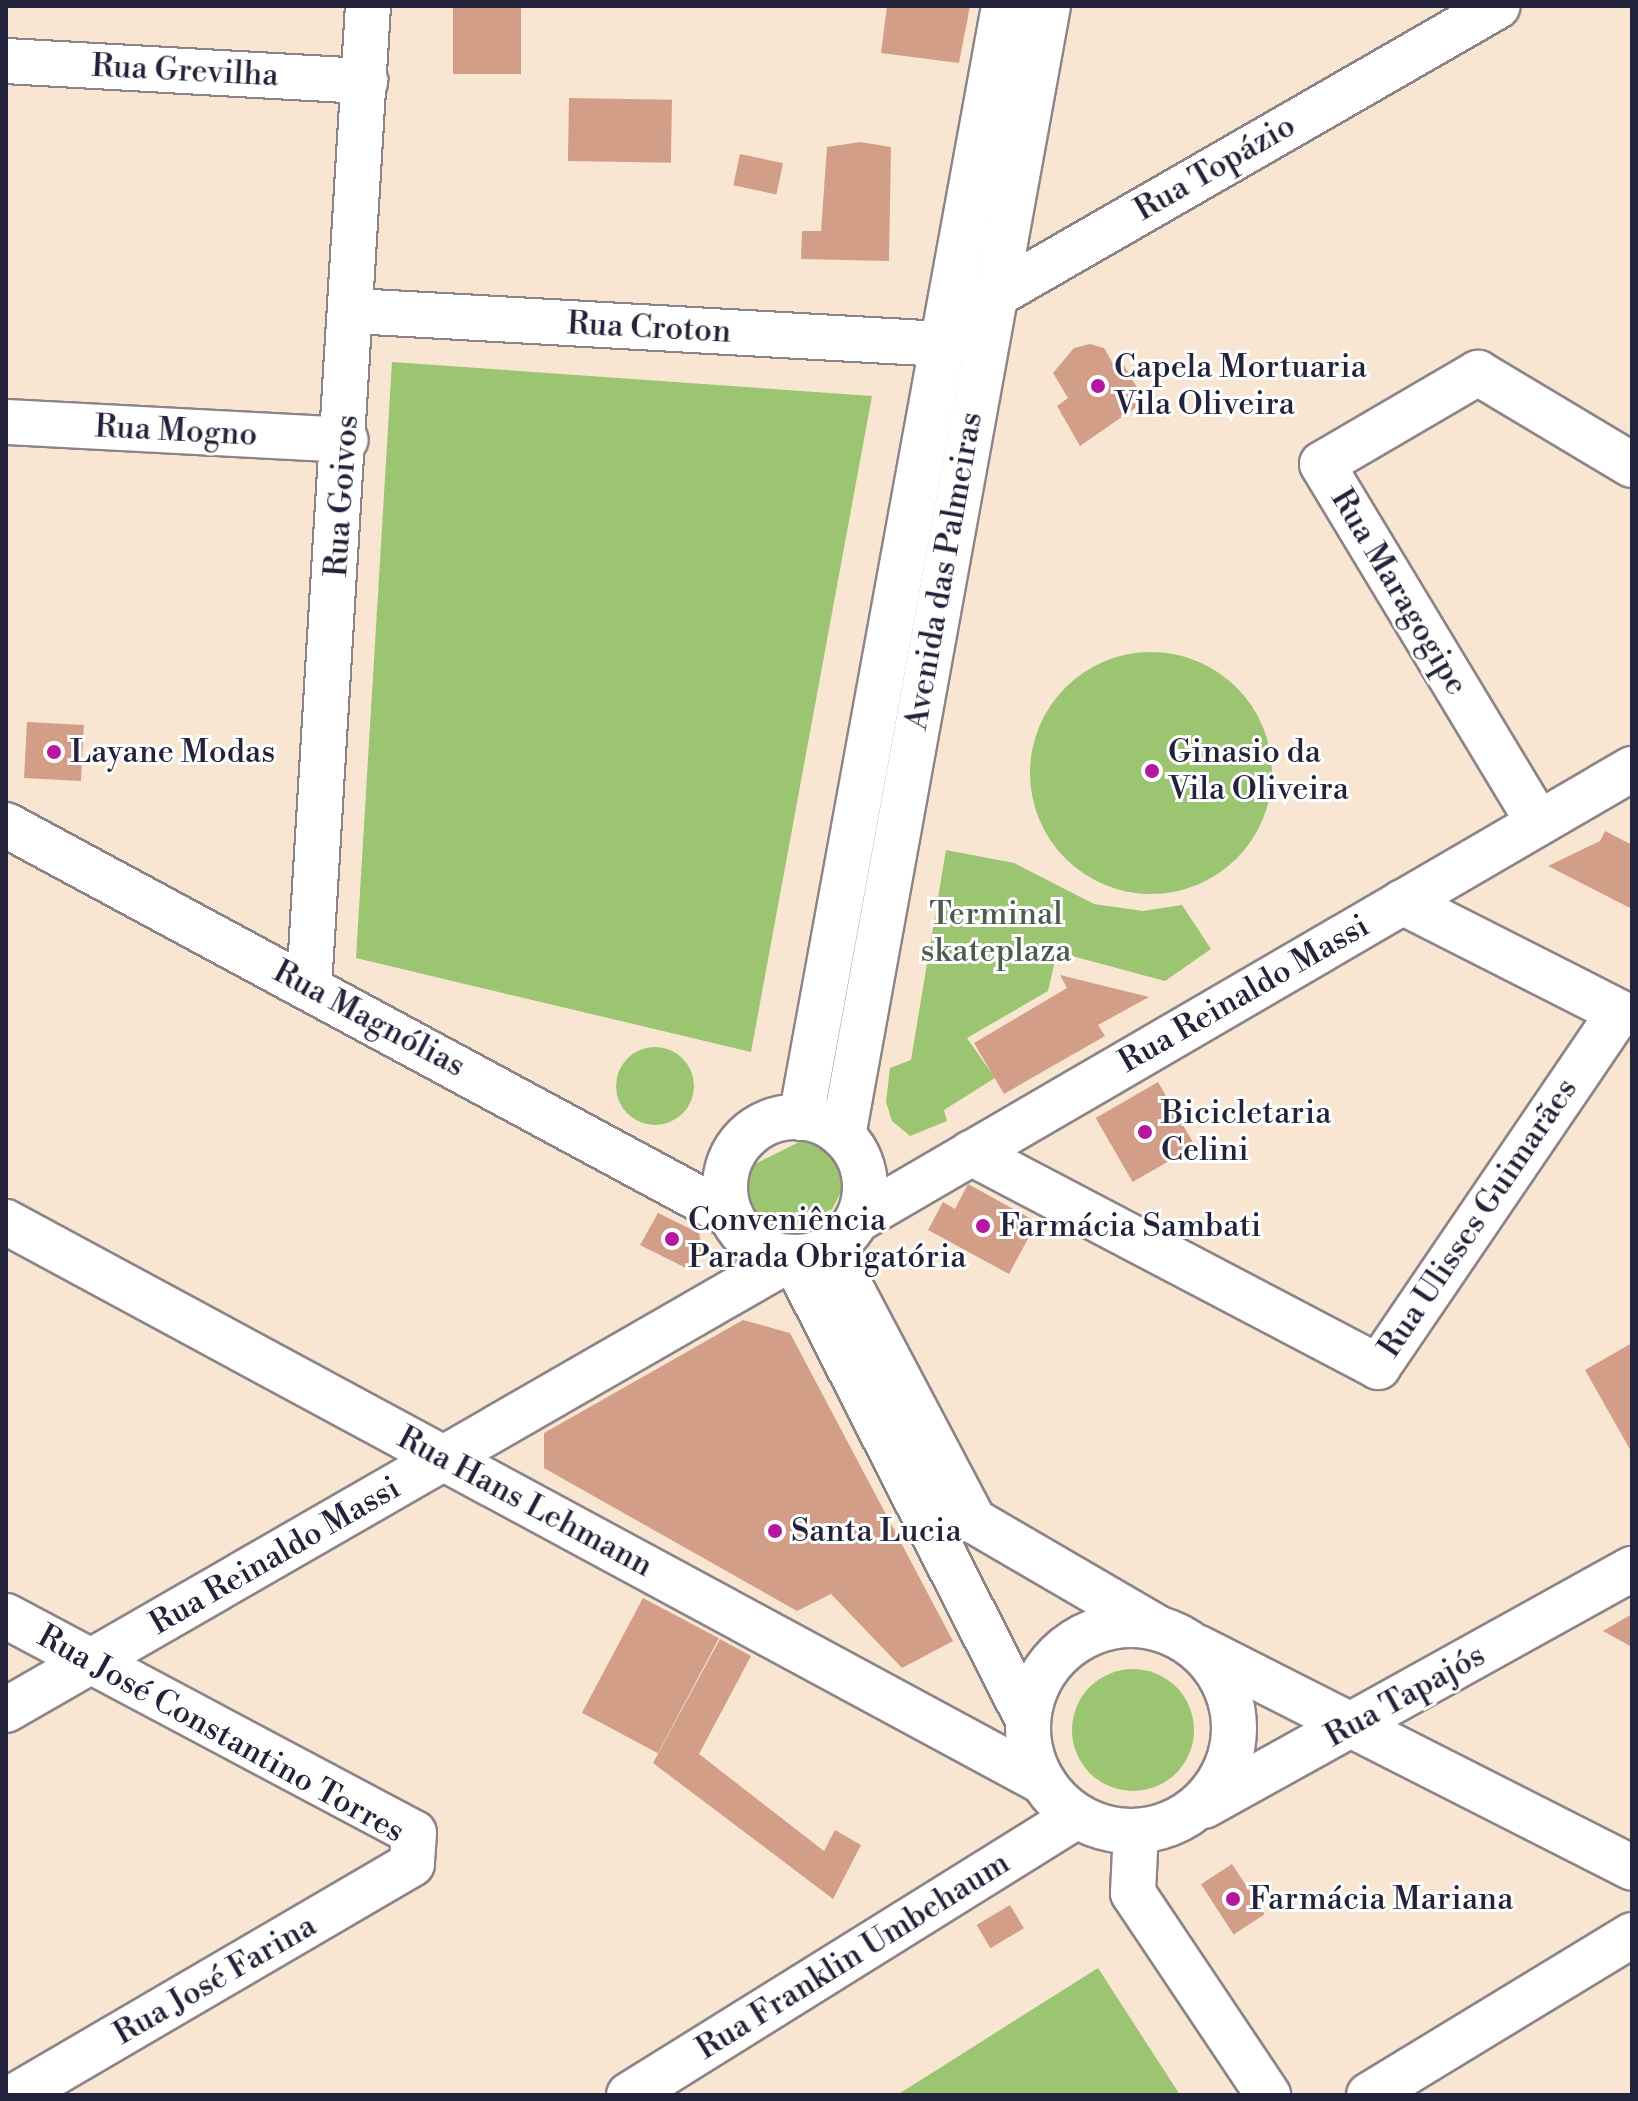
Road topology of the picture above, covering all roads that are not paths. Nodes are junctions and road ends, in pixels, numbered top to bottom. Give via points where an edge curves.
1 (368, 6) edge
2 (1004, 6) edge
3 (1048, 6) edge
4 (1498, 6) edge
5 (6, 61) edge
6 (365, 81) junction
7 (994, 296) junction
8 (354, 311) junction
9 (943, 344) junction
10 (6, 422) edge
11 (346, 440) junction
12 (1632, 465) edge
13 (1632, 769) edge
14 (1538, 822) junction
15 (6, 825) edge
16 (1402, 902) junction
17 (309, 987) junction
18 (801, 1118) junction
19 (843, 1136) junction
20 (971, 1153) junction
21 (731, 1216) junction
22 (6, 1222) edge
23 (827, 1242) junction
24 (446, 1459) junction
25 (1632, 1569) edge
26 (6, 1616) edge
27 (1173, 1635) junction
28 (89, 1661) junction
29 (6, 1710) edge
30 (1027, 1718) junction
31 (1351, 1726) junction
32 (1043, 1782) junction
33 (1077, 1816) junction
34 (1178, 1821) junction
35 (1136, 1831) junction
36 (412, 1864) joint
37 (1632, 1868) edge
38 (1632, 1935) edge
39 (17, 2095) edge
40 (629, 2095) edge
41 (1268, 2095) edge
42 (1369, 2095) edge

1 - 6 street, Rua Goivos
2 - 9 street, Avenida das Palmeiras
3 - 7 street, Avenida das Palmeiras
4 - 7 street, Rua Topázio
5 - 6 street, Rua Grevilha
6 - 8 street, Rua Goivos
7 - 9 street, Rua Topázio
7 - 19 street, Avenida das Palmeiras
8 - 9 street, Rua Croton
8 - 11 street, Rua Goivos
9 - 18 street, Avenida das Palmeiras
10 - 11 street, Rua Mogno
11 - 17 street, Rua Goivos
12 - 14 street, Rua Maragogipe via 1478,373 1322,464
13 - 14 street, Rua Reinaldo Massi
14 - 16 street, Rua Reinaldo Massi
15 - 17 street, Rua Magnólias
16 - 20 street, Rua Reinaldo Massi
16 - 20 street, Rua Ulisses Guimarães via 1619,1012 1378,1367
17 - 21 street, Rua Magnólias
18 - 19 street
18 - 21 street via 761,1126 732,1156 725,1196
19 - 23 street via 864,1175
20 - 23 street, Rua Reinaldo Massi
21 - 23 street via 756,1245
22 - 24 street, Rua Hans Lehmann
23 - 24 street, Rua Reinaldo Massi
23 - 27 street via 974,1521
23 - 30 street
24 - 28 street, Rua Reinaldo Massi
24 - 32 street, Rua Hans Lehmann
25 - 31 street, Rua Tapajós
26 - 28 street, Rua José Constantino Torres
27 - 30 street via 1117,1626 1075,1642 1042,1674
27 - 31 street
27 - 34 street via 1226,1688 1234,1731 1224,1774
28 - 29 street, Rua Reinaldo Massi
28 - 36 street, Rua José Constantino Torres via 414,1833
30 - 32 street
31 - 34 street, Rua Tapajós
31 - 37 street
32 - 33 street
33 - 35 street
33 - 40 street, Rua Franklin Umbehaum
34 - 35 street
35 - 41 street via 1133,1893
36 - 39 street, Rua José Farina
38 - 42 street

